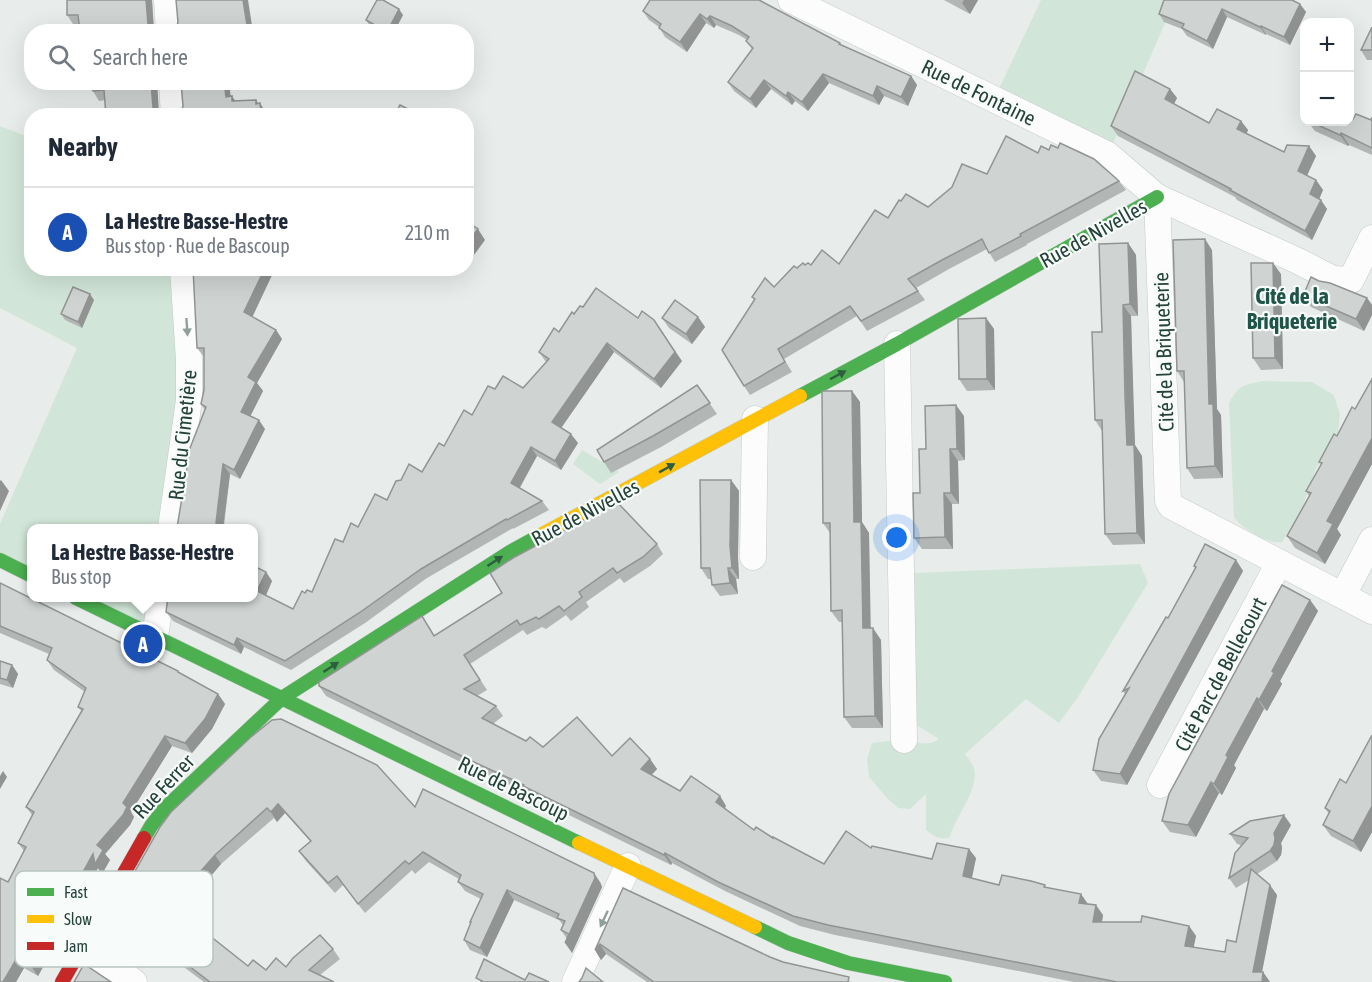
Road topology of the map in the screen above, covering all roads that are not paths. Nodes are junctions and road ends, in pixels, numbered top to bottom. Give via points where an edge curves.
1 (166, 0) edge
2 (791, 0) edge
3 (168, 24) edge
4 (172, 90) edge
5 (174, 108) edge
6 (1158, 196) junction
7 (1372, 238) edge
8 (184, 276) edge
9 (897, 344) junction
10 (755, 419) junction
11 (172, 524) edge
12 (1372, 540) edge
13 (753, 557) dead end
14 (0, 560) edge
15 (1279, 563) junction
16 (27, 574) edge
17 (1343, 595) junction
18 (86, 602) edge
19 (160, 602) edge
20 (1372, 611) edge
21 (155, 636) junction
22 (282, 698) junction
23 (904, 740) dead end
24 (1160, 784) dead end
25 (628, 866) junction
26 (126, 871) edge
27 (71, 967) edge
28 (113, 967) edge
29 (62, 982) edge
30 (135, 982) edge
31 (575, 982) edge
32 (945, 982) edge

1 - 3 street
2 - 6 street, Rue de Fontaine via 1108,155
4 - 5 street
6 - 7 street, Rue de Nivelles via 1333,279 1351,280
6 - 9 street, Rue de Nivelles
6 - 15 street, Cité de la Briqueterie via 1168,501
8 -> 11 street, Rue du Cimetière via 189,400
10 -> 9 street, Rue de Nivelles
9 - 23 street
10 - 13 street
22 -> 10 street, Rue de Nivelles via 510,552
12 - 17 street
14 - 16 street
15 - 17 street
15 - 24 street, Cité Parc de Bellecourt
17 - 20 street
18 - 21 street, Rue de Bascoup
19 - 21 street
21 - 22 street, Rue de Bascoup
22 - 25 street, Rue de Bascoup
22 - 26 street, Rue Ferrer via 164,809
25 -> 31 street
25 - 32 street, Rue de Bascoup via 788,943 848,963
27 - 29 street, Rue Ferrer
28 - 30 street

